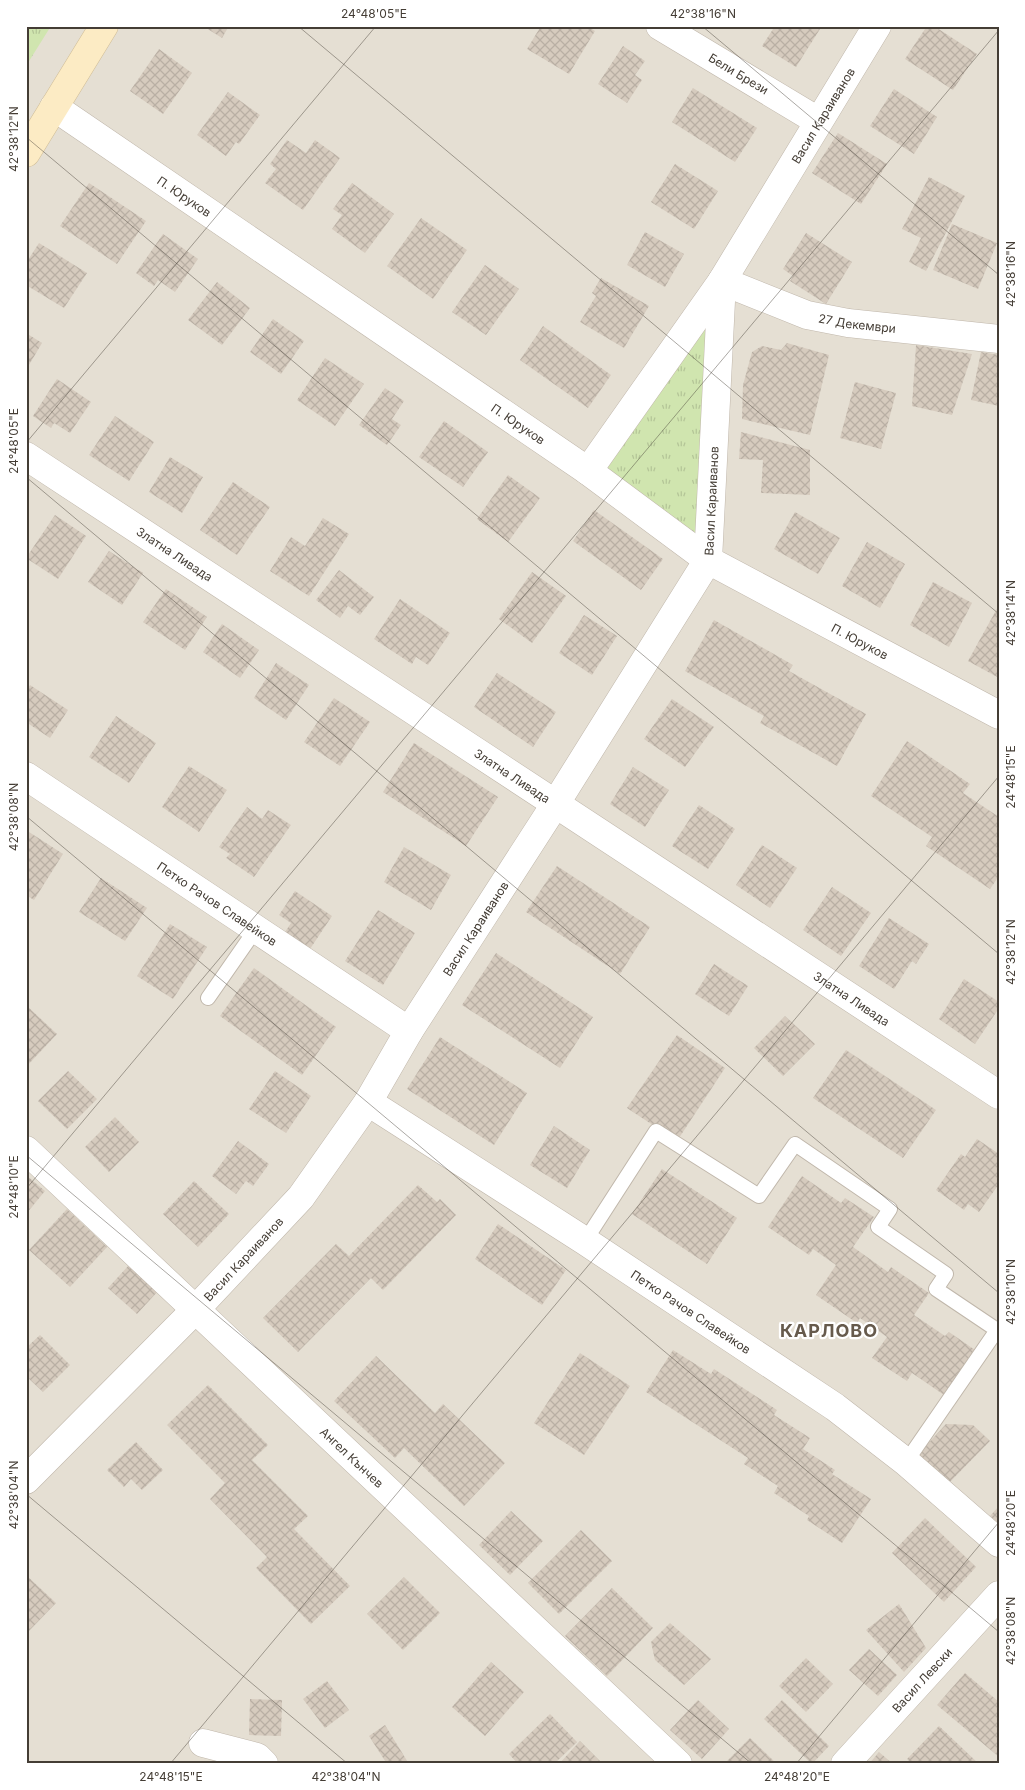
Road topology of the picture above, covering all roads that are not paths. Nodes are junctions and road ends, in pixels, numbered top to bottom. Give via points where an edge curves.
1 (104, 26) edge
2 (660, 26) edge
3 (877, 26) edge
4 (54, 107) junction
5 (818, 121) junction
6 (26, 153) edge
7 (722, 281) junction
8 (999, 339) edge
9 (26, 456) edge
10 (588, 471) junction
11 (708, 560) junction
12 (999, 715) edge
13 (26, 776) edge
14 (556, 803) junction
15 (256, 929) junction
16 (208, 998) dead end
17 (409, 1031) junction
18 (999, 1095) edge
19 (368, 1102) junction
20 (26, 1150) edge
21 (585, 1241) junction
22 (195, 1310) junction
23 (906, 1462) junction
24 (26, 1480) edge
25 (999, 1543) edge
26 (999, 1595) edge
27 (203, 1743) dead end
28 (264, 1764) edge
29 (678, 1764) edge
30 (845, 1764) edge

1 - 4 street
2 - 5 street, Бели Брези
3 - 5 street, Васил Караиванов
4 - 6 street
4 - 10 street, П. Юруков
5 - 7 street, Васил Караиванов
7 - 8 street, 27 Декември via 807,316
7 - 10 street, Васил Караиванов
7 - 11 street, Васил Караиванов
9 - 14 street, Златна Ливада
10 - 11 street, П. Юруков
11 - 12 street, П. Юруков
11 - 14 street, Васил Караиванов
13 - 15 street, Петко Рачов Славейков
14 - 17 street, Васил Караиванов
14 - 18 street, Златна Ливада
15 - 16 lane
15 - 17 street, Петко Рачов Славейков
17 - 19 street, Васил Караиванов
19 - 21 street, Петко Рачов Славейков
19 - 22 street, Васил Караиванов via 301,1197
20 - 22 street, Ангел Кънчев
21 - 23 street, Петко Рачов Славейков via 835,1407
21 - 23 lane via 656,1130 760,1196 795,1144 882,1203 890,1209 878,1226 946,1274 936,1289 997,1330
22 - 24 street, Васил Караиванов
22 - 29 street, Ангел Кънчев
23 - 25 street, Петко Рачов Славейков
26 - 30 street, Васил Левски
27 - 28 street via 257,1757

